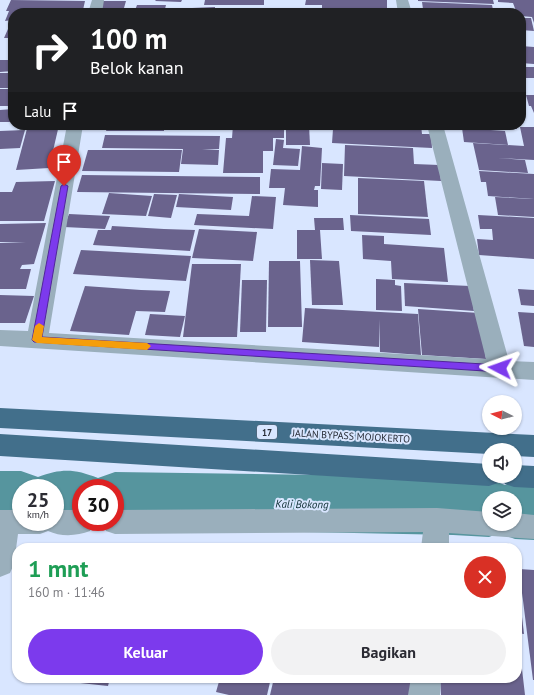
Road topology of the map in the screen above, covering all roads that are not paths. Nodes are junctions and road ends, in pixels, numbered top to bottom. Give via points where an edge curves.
1 (74, 130) edge
2 (436, 130) edge
3 (0, 338) edge
4 (37, 340) junction
5 (500, 368) junction
6 (534, 371) edge
7 (0, 418) edge
8 (0, 445) edge
9 (534, 446) edge
10 (482, 475) edge
11 (522, 476) edge
12 (534, 477) edge
13 (437, 520) junction
14 (4, 522) edge
15 (124, 522) edge
16 (482, 523) edge
17 (522, 526) edge
18 (534, 527) edge
19 (435, 543) edge
20 (0, 564) edge
21 (425, 683) edge
22 (424, 695) edge

1 - 4 street
2 - 5 street
3 - 4 street
4 - 5 street
5 - 6 street
7 - 9 highway, JALAN BYPASS MOJOKERTO / 17
8 - 10 highway
11 - 12 highway
13 - 15 street
13 - 16 street
13 - 19 street
14 - 20 street
17 - 18 street
21 - 22 street

